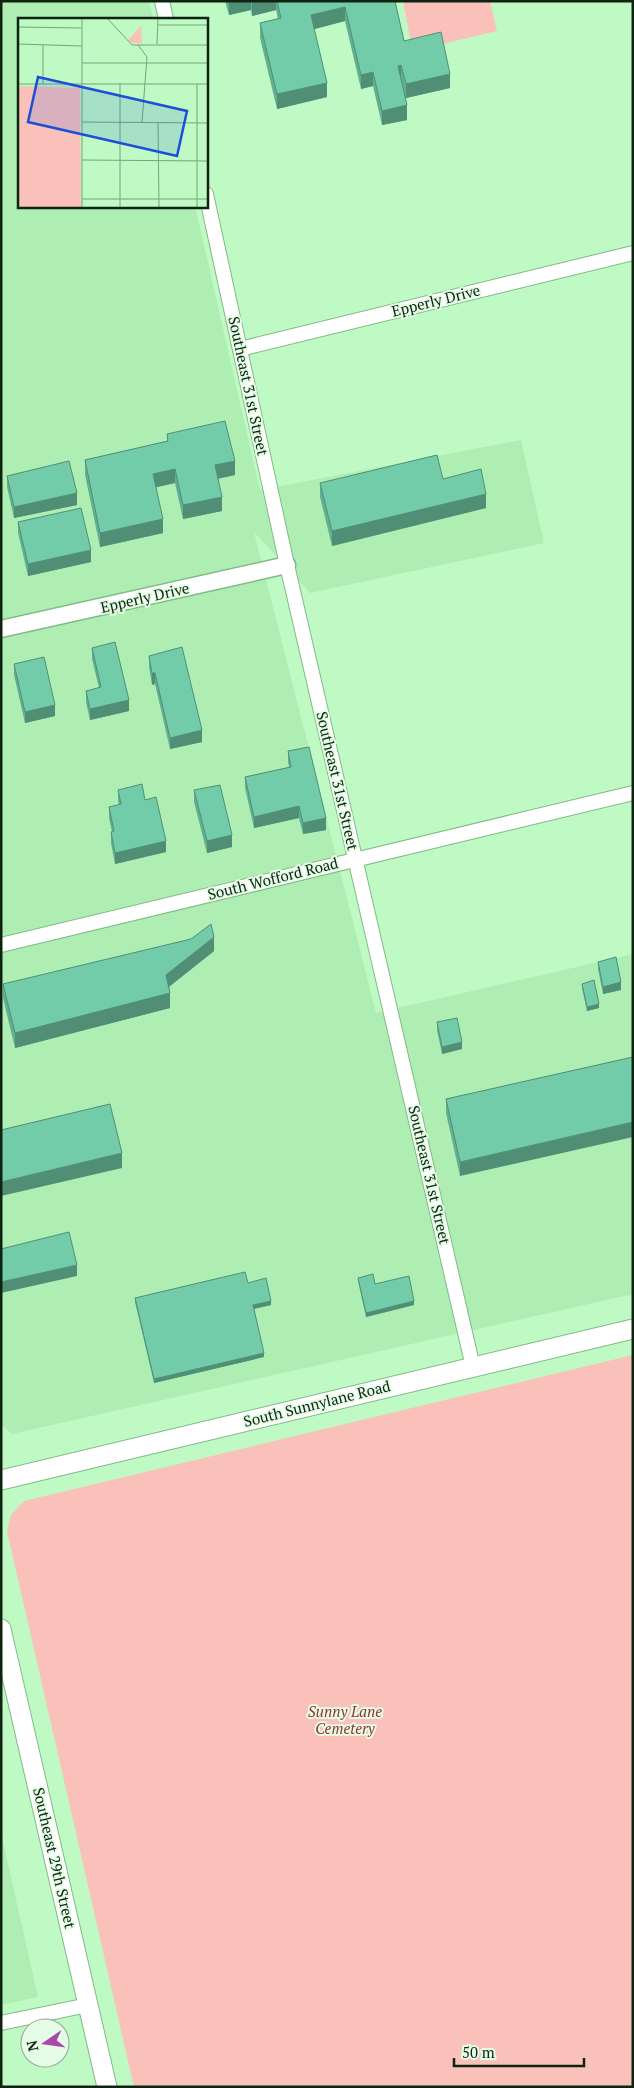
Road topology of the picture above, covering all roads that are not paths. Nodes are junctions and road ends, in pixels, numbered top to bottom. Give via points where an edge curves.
1 (162, 1) edge
2 (166, 18) edge
3 (208, 203) edge
4 (633, 253) edge
5 (240, 349) junction
6 (287, 565) junction
7 (1, 629) edge
8 (633, 793) edge
9 (355, 859) junction
10 (1, 945) edge
11 (633, 1329) edge
12 (473, 1366) junction
13 (1, 1480) edge
14 (1, 1629) edge
15 (88, 2005) junction
16 (1, 2023) edge
17 (107, 2087) edge

1 - 2 street
3 - 5 street, Southeast 31st Street
4 - 5 street, Epperly Drive
5 - 6 street, Southeast 31st Street
6 - 7 street, Epperly Drive
6 - 9 street, Southeast 31st Street
8 - 9 street, South Wofford Road
9 - 10 street, South Wofford Road
9 - 12 street, Southeast 31st Street
11 - 12 main road, South Sunnylane Road
12 - 13 main road, South Sunnylane Road
14 - 15 main road, Southeast 29th Street
15 - 16 street
15 - 17 main road, Southeast 29th Street

